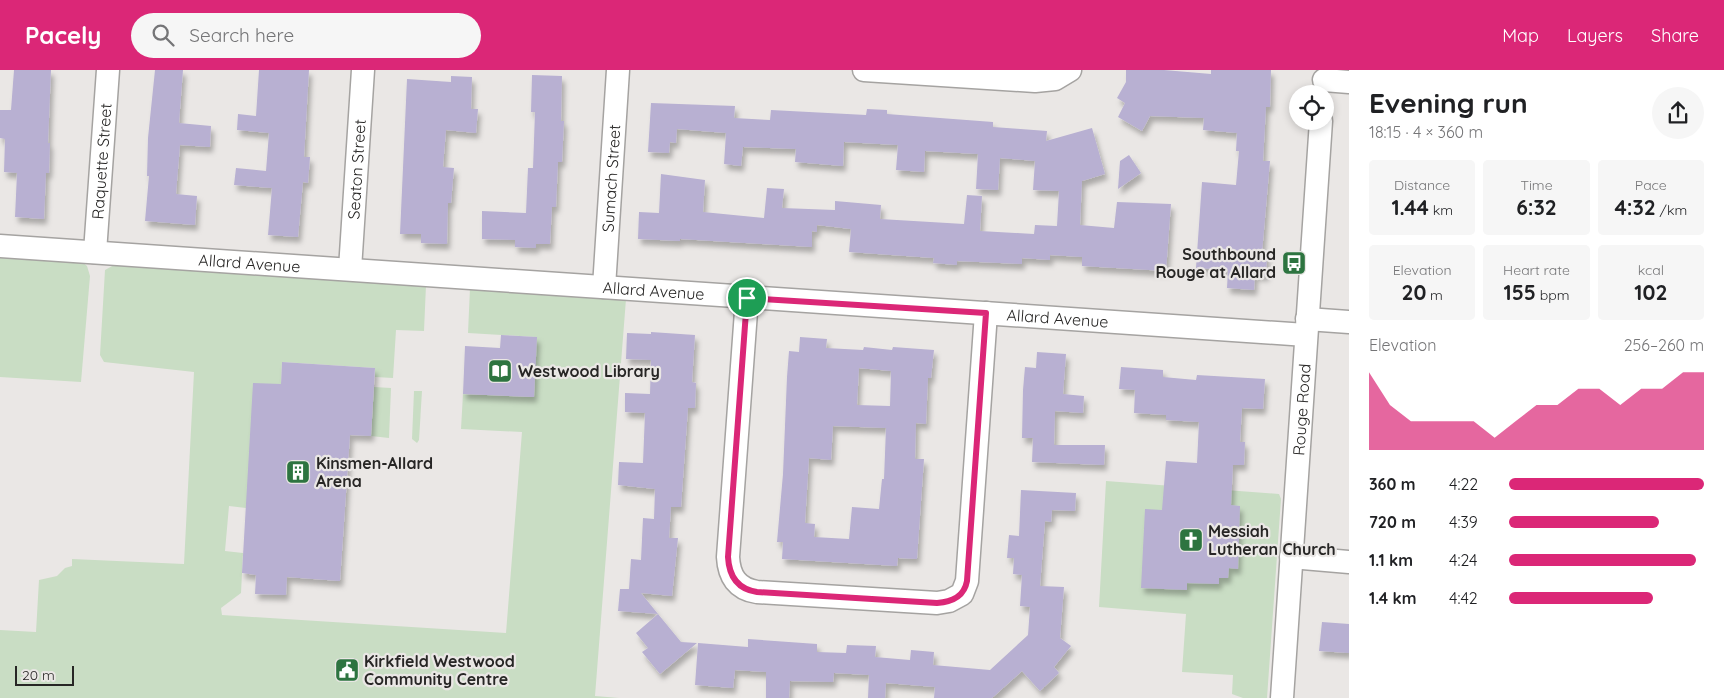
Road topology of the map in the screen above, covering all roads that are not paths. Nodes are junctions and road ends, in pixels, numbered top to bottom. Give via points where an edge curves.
1 (108, 70) edge
2 (363, 70) edge
3 (618, 70) edge
4 (864, 70) edge
5 (1070, 70) edge
6 (1324, 81) edge
7 (1349, 82) edge
8 (1320, 130) edge
9 (0, 246) edge
10 (95, 252) junction
11 (350, 269) junction
12 (604, 287) junction
13 (747, 298) junction
14 (986, 313) junction
15 (1349, 322) edge
16 (1307, 327) junction
17 (1291, 557) junction
18 (1349, 562) edge
19 (1282, 698) edge

1 - 10 street, Raquette Street
2 - 11 street, Seaton Street
3 - 12 street, Sumach Street
4 - 5 street via 1045,81 1062,77
6 - 7 street
8 - 16 street, Rouge Road
9 - 10 street, Allard Avenue
10 - 11 street, Allard Avenue
11 - 12 street, Allard Avenue
12 - 13 street, Allard Avenue
13 - 14 street, Allard Avenue
13 - 14 street via 728,557 729,572 734,581 747,590 757,592 937,603 962,594 967,581
14 - 16 street, Allard Avenue
15 - 16 street, Allard Avenue
16 - 17 street, Rouge Road
17 - 18 street
17 - 19 street, Rouge Road

